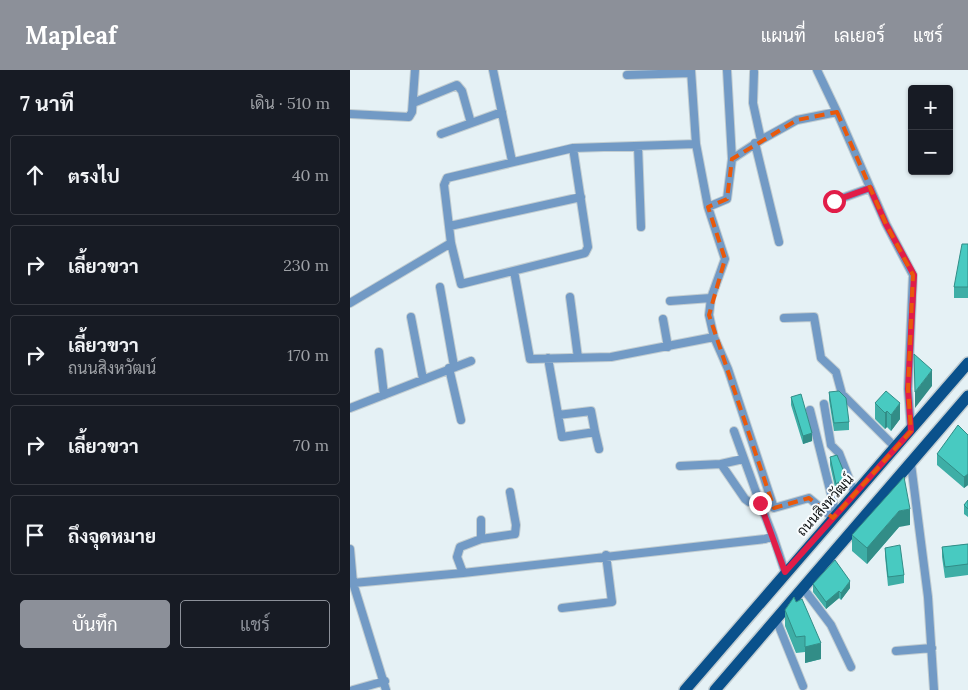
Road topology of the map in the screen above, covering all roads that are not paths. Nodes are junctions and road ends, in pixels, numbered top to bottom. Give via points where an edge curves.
1 (415, 70) edge
2 (493, 70) edge
3 (728, 70) edge
4 (817, 70) edge
5 (652, 72) edge
6 (691, 72) edge
7 (754, 72) dead end
8 (627, 75) dead end
9 (413, 103) junction
10 (502, 112) junction
11 (837, 112) junction
12 (350, 114) edge
13 (471, 123) junction
14 (441, 134) dead end
15 (758, 141) junction
16 (696, 144) junction
17 (638, 146) junction
18 (573, 148) junction
19 (732, 159) junction
20 (512, 161) junction
21 (870, 188) junction
22 (581, 197) junction
23 (834, 201) dead end
24 (708, 207) junction
25 (450, 226) junction
26 (641, 227) dead end
27 (779, 242) dead end
28 (451, 243) junction
29 (514, 271) junction
30 (440, 287) dead end
31 (570, 297) dead end
32 (711, 298) junction
33 (670, 301) dead end
34 (350, 304) edge
35 (410, 317) dead end
36 (784, 318) dead end
37 (663, 320) dead end
38 (714, 337) junction
39 (668, 347) junction
40 (379, 352) dead end
41 (548, 358) junction
42 (578, 358) junction
43 (471, 361) dead end
44 (968, 363) edge
45 (452, 367) junction
46 (423, 379) junction
47 (384, 394) junction
48 (968, 396) edge
49 (824, 404) dead end
50 (350, 408) edge
51 (810, 410) dead end
52 (558, 415) junction
53 (461, 420) dead end
54 (734, 430) dead end
55 (911, 431) junction
56 (595, 432) junction
57 (896, 448) junction
58 (599, 449) dead end
59 (744, 459) junction
60 (721, 464) junction
61 (911, 464) junction
62 (680, 466) dead end
63 (510, 492) dead end
64 (855, 494) junction
65 (760, 503) junction
66 (835, 516) junction
67 (481, 520) dead end
68 (772, 536) junction
69 (481, 539) junction
70 (350, 549) edge
71 (606, 555) junction
72 (785, 572) junction
73 (463, 573) junction
74 (353, 583) junction
75 (803, 588) junction
76 (562, 608) dead end
77 (776, 619) junction
78 (932, 648) junction
79 (896, 651) dead end
80 (851, 667) dead end
81 (385, 681) junction
82 (803, 686) dead end
83 (353, 690) edge
84 (386, 690) edge
85 (685, 690) edge
86 (715, 690) edge
87 (934, 690) edge

1 - 9 street
2 - 10 street
3 - 19 street
4 - 11 street
5 - 6 street
5 - 8 street
6 - 16 street
7 - 15 street via 753,103
9 - 12 street via 412,112 405,118
9 - 13 street via 457,86 462,91
10 - 13 street
10 - 20 street
11 - 15 street via 797,120
11 - 21 street
13 - 14 street
15 - 19 street
15 - 27 street
16 - 17 street
16 - 24 street
17 - 18 street
17 - 26 street
18 - 20 street
18 - 22 street
19 - 24 street via 727,199
20 - 25 street via 444,181
21 - 23 street
21 - 55 street via 914,275 908,389
22 - 25 street
22 - 29 street via 588,247 585,253
24 - 32 street via 725,259
25 - 28 street
28 - 29 street via 461,284
28 - 34 street
29 - 41 street via 530,359
30 - 45 street
31 - 42 street
32 - 33 street
32 - 38 street via 708,315
35 - 46 street
36 - 57 street via 814,318 821,358 836,372 842,394
37 - 39 street
38 - 39 street
38 - 66 street via 728,369 774,508 809,498
39 - 42 street via 611,357
40 - 47 street
41 - 42 street
41 - 52 street
43 - 45 street
44 - 55 main road, ถนนสิงหวัฒน์
45 - 46 street
45 - 53 street
46 - 47 street
47 - 50 street
48 - 61 main road
49 - 64 street via 831,445 839,453
51 - 66 street
52 - 56 street via 591,411
52 - 56 street via 562,437
54 - 59 street
55 - 57 main road, ถนนสิงหวัฒน์
56 - 58 street
57 - 64 main road, ถนนสิงหวัฒน์
59 - 60 street
59 - 65 street
60 - 62 street
60 - 65 street via 745,499
61 - 75 main road
61 - 78 street
63 - 69 street via 515,534
64 - 66 main road, ถนนสิงหวัฒน์
65 - 68 street
66 - 72 main road, ถนนสิงหวัฒน์
67 - 69 street
68 - 71 street
68 - 72 street
69 - 73 street via 460,548 457,557
70 - 74 street
71 - 73 street
71 - 76 street via 612,602
72 - 85 main road, ถนนสิงหวัฒน์
73 - 74 street
74 - 81 street
75 - 77 main road
75 - 80 street via 831,626
77 - 82 street
77 - 86 main road
78 - 79 street
78 - 87 street
81 - 83 street
81 - 84 street

